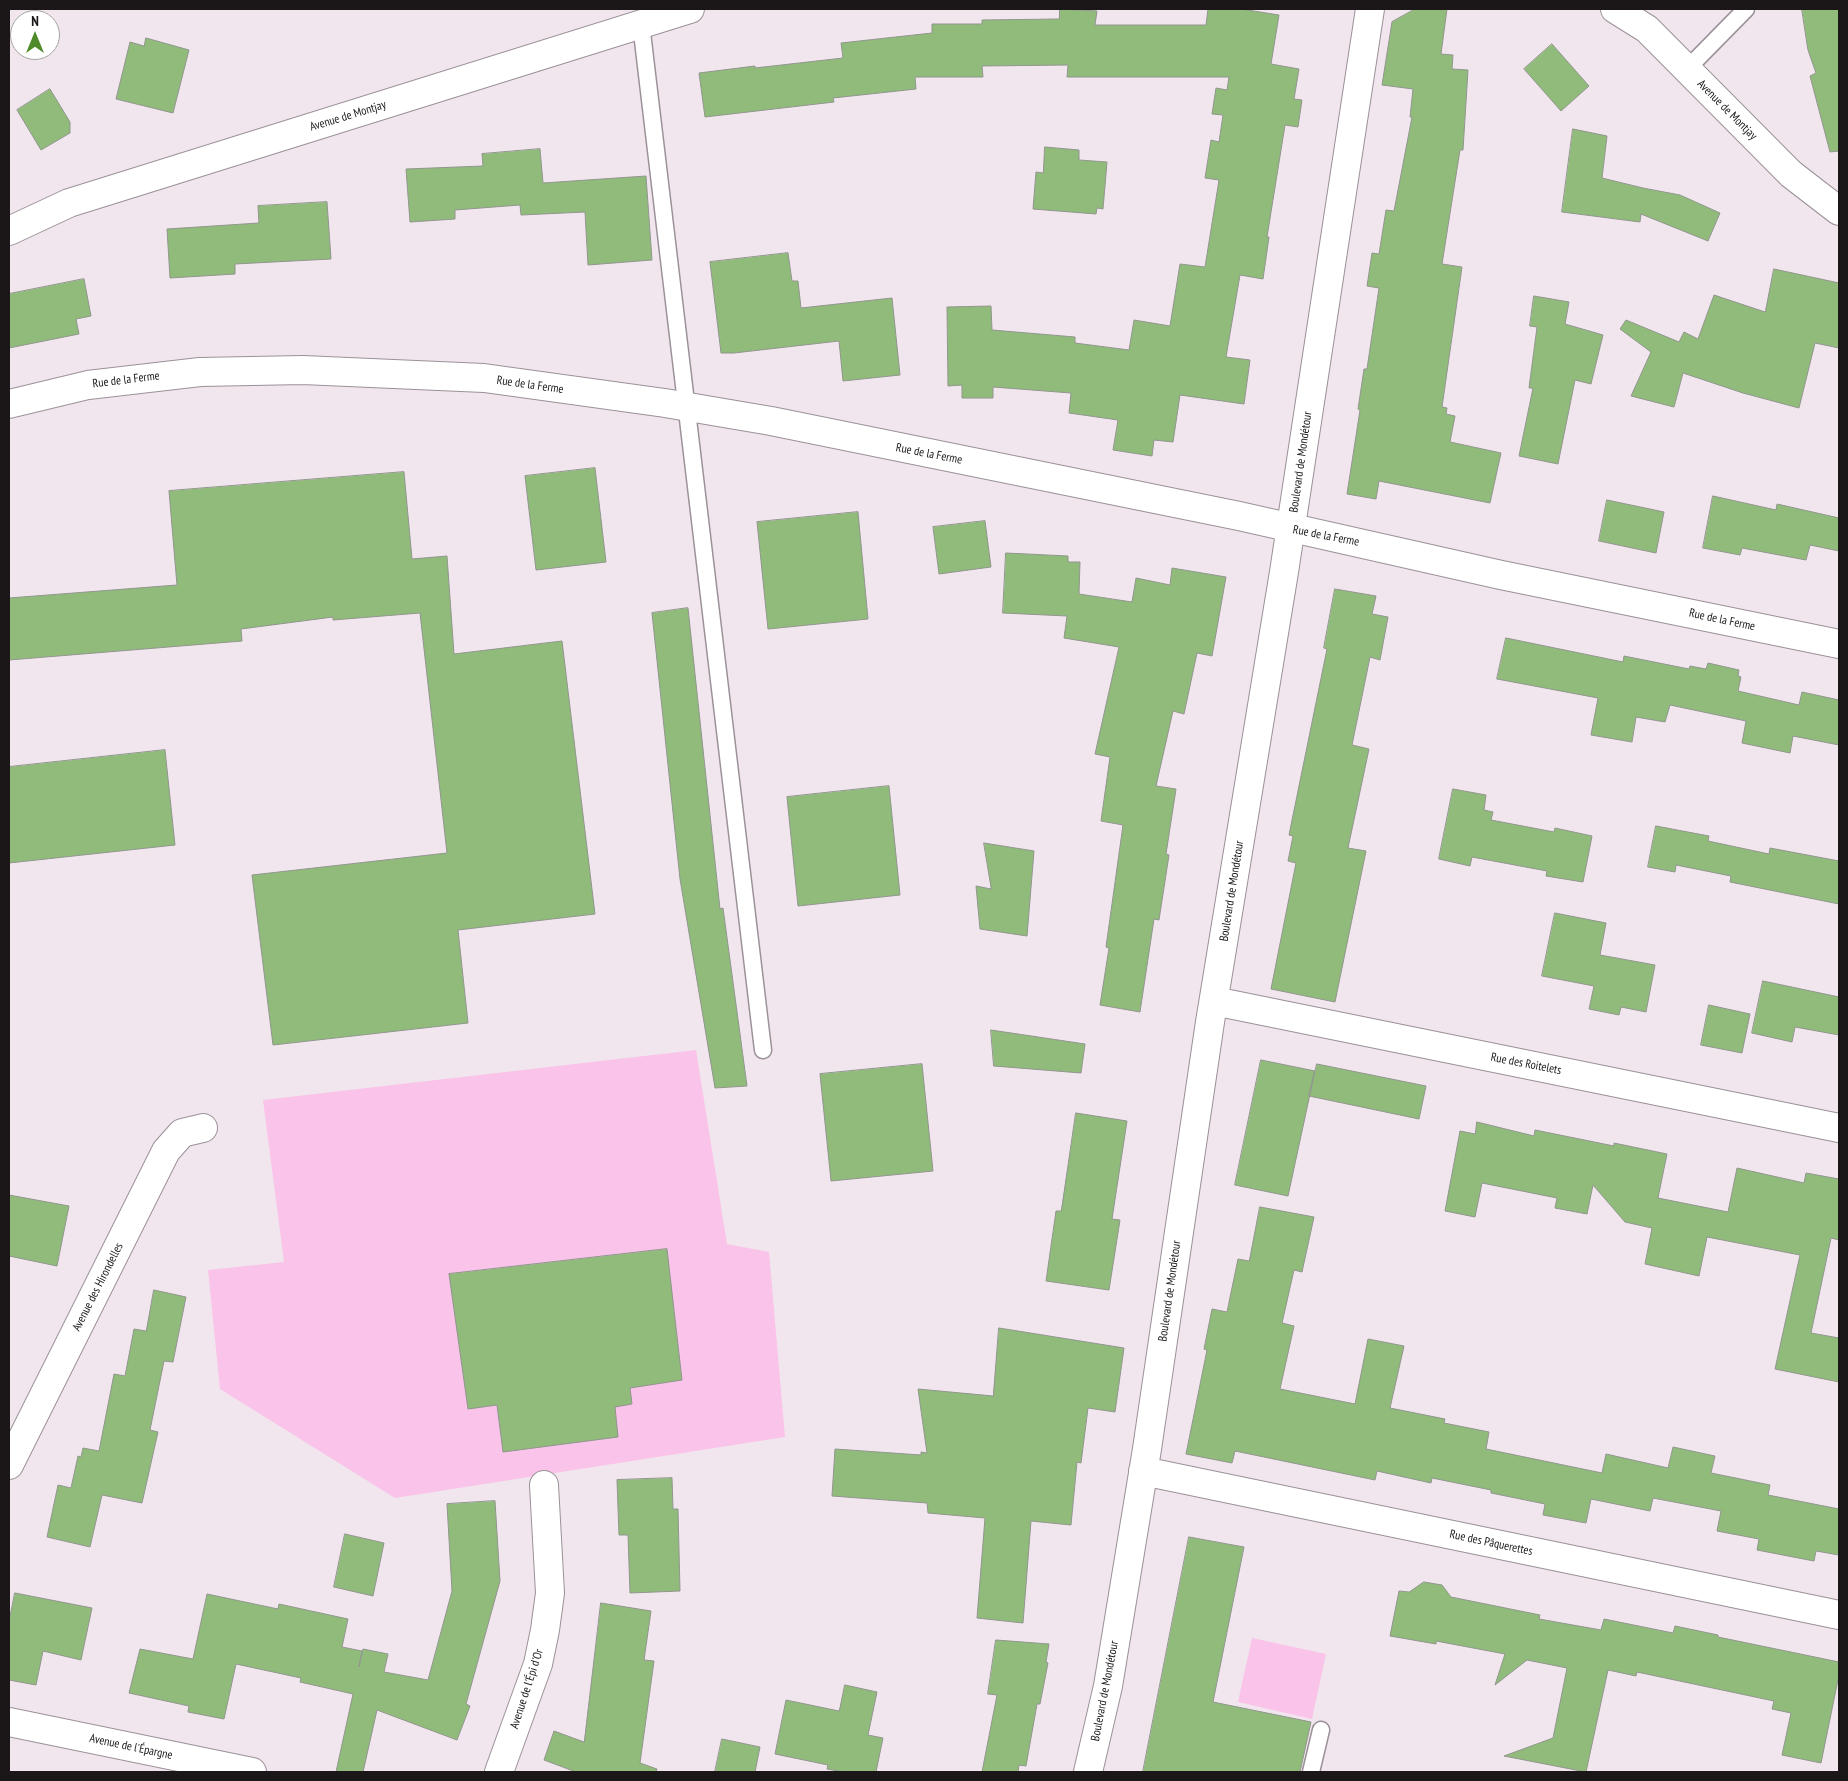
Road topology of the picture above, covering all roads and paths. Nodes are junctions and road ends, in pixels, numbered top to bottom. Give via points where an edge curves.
1 (690, 9) edge
2 (1370, 9) edge
3 (1615, 9) edge
4 (1746, 9) edge
5 (641, 24) junction
6 (1686, 68) junction
7 (1839, 211) edge
8 (9, 231) edge
9 (9, 404) edge
10 (686, 407) junction
11 (1291, 529) junction
12 (1839, 644) edge
13 (1214, 1001) junction
14 (763, 1050) dead end
15 (203, 1128) dead end
16 (1839, 1128) edge
17 (9, 1465) edge
18 (1143, 1471) junction
19 (544, 1485) dead end
20 (1839, 1615) edge
21 (9, 1722) edge
22 (1321, 1730) dead end
23 (252, 1772) edge
24 (499, 1772) edge
25 (1088, 1772) edge
26 (1311, 1772) edge

1 - 5 street, Avenue de Montjay
2 - 11 street, Boulevard de Mondétour
3 - 6 street, Avenue de Montjay via 1647,29
4 - 6 lane
5 - 8 street, Avenue de Montjay via 69,203
5 - 10 lane
6 - 7 street, Avenue de Montjay via 1791,174
9 - 10 street, Rue de la Ferme via 88,385 200,372 303,370 484,378
10 - 11 street, Rue de la Ferme via 780,423
10 - 14 lane
11 - 12 street, Rue de la Ferme
11 - 13 street, Boulevard de Mondétour
13 - 16 street, Rue des Roitelets
13 - 18 street, Boulevard de Mondétour
15 - 17 street, Avenue des Hirondelles via 182,1133 166,1151
18 - 20 street, Rue des Pâquerettes
18 - 25 street, Boulevard de Mondétour via 1108,1686
19 - 24 street, Avenue de l'Épi d'Or via 550,1593 545,1630 538,1664
21 - 23 street, Avenue de l'Épargne
22 - 26 lane

